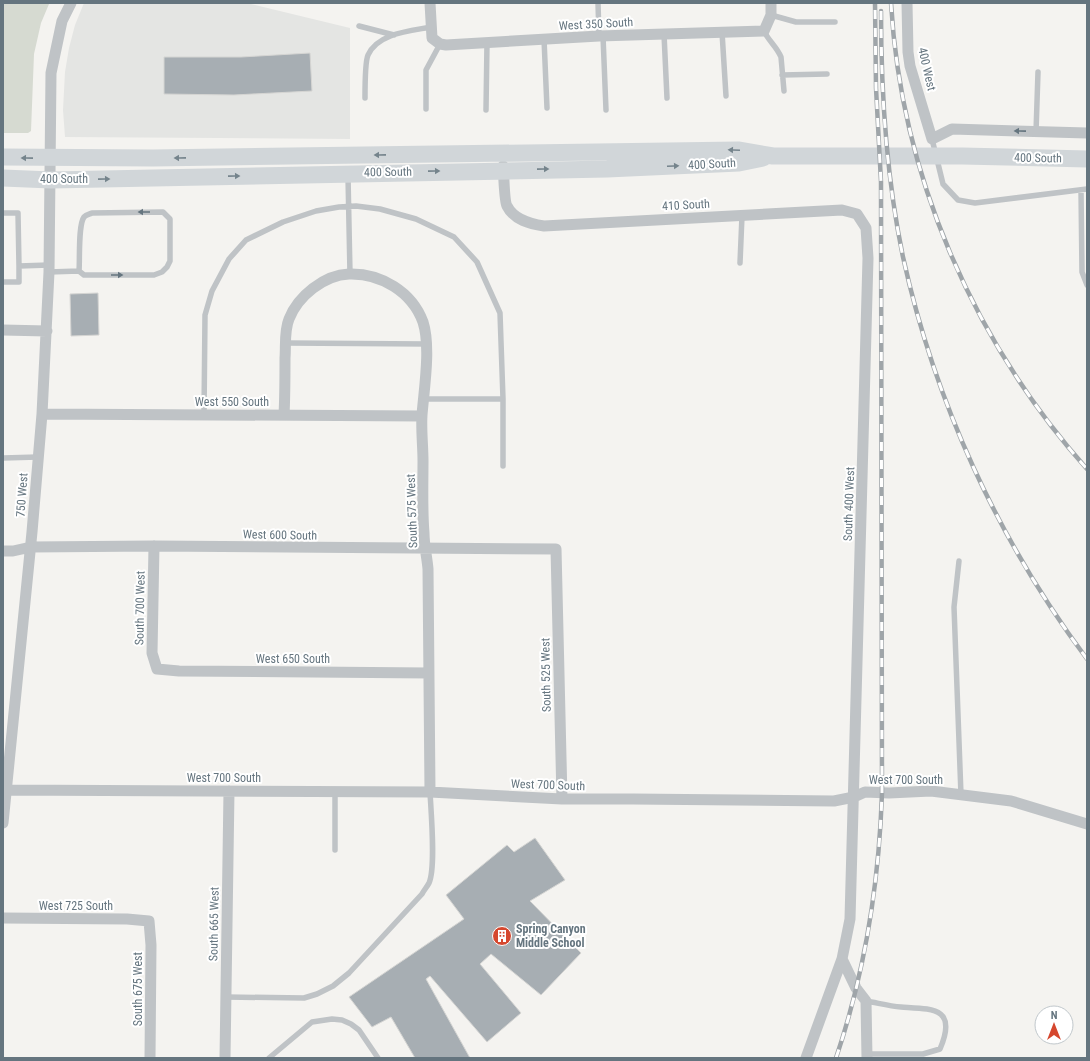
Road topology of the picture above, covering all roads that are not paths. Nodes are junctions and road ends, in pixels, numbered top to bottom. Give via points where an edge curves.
1 (70, 3) edge
2 (430, 3) edge
3 (598, 3) edge
4 (771, 3) edge
5 (907, 3) edge
6 (771, 15) junction
7 (835, 22) dead end
8 (360, 26) dead end
9 (764, 31) junction
10 (722, 32) junction
11 (664, 34) junction
12 (394, 35) junction
13 (434, 36) junction
14 (601, 36) junction
15 (544, 39) junction
16 (487, 43) junction
17 (1038, 72) dead end
18 (827, 74) dead end
19 (782, 75) junction
20 (784, 91) dead end
21 (726, 96) dead end
22 (365, 98) dead end
23 (667, 98) dead end
24 (547, 108) dead end
25 (426, 109) dead end
26 (486, 110) dead end
27 (606, 110) dead end
28 (1036, 132) junction
29 (1087, 133) edge
30 (932, 139) junction
31 (503, 153) junction
32 (773, 156) junction
33 (3, 157) edge
34 (1087, 159) edge
35 (51, 169) junction
36 (504, 170) junction
37 (348, 173) junction
38 (3, 178) edge
39 (1084, 190) edge
40 (348, 207) junction
41 (3, 213) edge
42 (857, 214) joint
43 (742, 216) junction
44 (740, 263) dead end
45 (19, 266) junction
46 (49, 268) junction
47 (79, 272) junction
48 (350, 274) junction
49 (3, 282) edge
50 (1087, 285) edge
51 (3, 330) edge
52 (47, 331) junction
53 (286, 343) junction
54 (426, 344) junction
55 (424, 399) junction
56 (504, 399) junction
57 (42, 414) junction
58 (204, 415) junction
59 (284, 416) junction
60 (422, 416) junction
61 (38, 457) junction
62 (3, 458) edge
63 (503, 466) dead end
64 (154, 546) junction
65 (31, 547) junction
66 (426, 549) junction
67 (556, 550) joint
68 (3, 551) edge
69 (959, 561) dead end
70 (157, 669) joint
71 (429, 673) junction
72 (4, 790) edge
73 (229, 791) junction
74 (335, 792) junction
75 (430, 792) junction
76 (961, 795) junction
77 (854, 797) junction
78 (562, 800) junction
79 (3, 823) edge
80 (1087, 824) edge
81 (335, 850) dead end
82 (3, 918) edge
83 (149, 921) joint
84 (842, 959) junction
85 (226, 997) junction
86 (866, 1001) junction
87 (867, 1056) edge
88 (150, 1058) edge
89 (225, 1058) edge
90 (269, 1058) edge
91 (378, 1058) edge
92 (806, 1058) edge

1 - 35 street, 750 West via 62,21 51,72
2 - 13 street
3 - 14 lane
4 - 6 street
5 - 30 street, 400 West via 910,66
6 - 7 lane via 796,22
6 - 9 street
8 - 12 lane
9 - 10 street, West 350 South
9 - 19 lane via 779,52
10 - 11 street, West 350 South
10 - 21 lane
11 - 14 street, West 350 South
11 - 23 lane
12 - 13 lane
12 - 22 lane via 388,36 373,47 367,56
13 - 16 street, West 350 South
13 - 25 lane via 426,70
14 - 15 street, West 350 South
14 - 27 lane
15 - 16 street, West 350 South
15 - 24 lane
16 - 26 lane
17 - 28 lane
18 - 19 lane
19 - 20 lane
28 - 29 street
28 -> 30 street via 952,130
30 - 39 lane via 943,184 958,200 975,203
32 -> 31 main road, 400 South via 738,150
31 -> 35 main road, 400 South via 153,158
31 - 36 street
32 - 34 main road, 400 South
36 -> 32 main road, 400 South via 607,169 739,163
35 -> 33 main road, 400 South
35 -> 37 main road, 400 South
35 - 38 main road, 400 South
35 - 46 street, 750 West
37 -> 36 main road, 400 South
36 - 43 street, 410 South via 506,205 517,217 531,224 544,226
37 - 40 lane
39 - 50 lane via 1082,272
40 - 48 lane
40 - 56 lane via 380,209 416,219 454,237 477,262 500,313
40 - 58 lane via 316,210 283,222 246,240 229,259 212,291 205,315
41 - 45 lane via 18,213
42 - 43 street, 410 South via 842,210
42 - 77 street, South 400 West via 866,228 868,258
43 - 44 lane
45 - 46 lane
45 - 49 lane via 19,282
46 - 47 lane
46 - 52 street, 750 West
47 -> 47 lane via 84,275 154,275 162,272 170,261 170,219 163,212 92,213 85,216 80,233
48 - 53 street via 326,281 304,297 289,319
48 - 54 street, South 575 West via 376,278 400,290 421,318
51 - 52 street
52 - 57 street, 750 West
53 - 54 lane
53 - 59 street
54 - 55 street, South 575 West
55 - 56 lane
55 - 60 street, South 575 West
56 - 63 lane
57 - 58 street, West 550 South
57 - 61 street, 750 West
58 - 59 street, West 550 South
59 - 60 street, West 550 South
60 - 66 street, South 575 West
61 - 62 lane
61 - 65 street, 750 West
64 - 65 street, West 600 South
64 - 66 street, West 600 South
64 - 70 street, South 700 West via 152,653
65 - 68 street, West 600 South
65 - 72 street, 750 West
66 - 67 street, West 600 South
66 - 71 street, South 575 West
67 - 78 street, South 525 West
69 - 76 lane via 954,607
70 - 71 street, West 650 South
71 - 75 street, South 575 West
72 - 73 street, West 700 South
72 - 79 street, 750 West
73 - 74 street, West 700 South
73 - 85 street, South 665 West
74 - 75 street, West 700 South
74 - 81 lane
75 - 78 street, West 700 South
75 - 85 lane via 432,869 429,882 422,894 349,973 333,986 304,998
76 - 77 street, West 700 South via 931,791 865,792
76 - 80 street, West 700 South via 1011,801
77 - 78 street, West 700 South via 834,801
77 - 84 street, South 400 West via 850,919
82 - 83 street, West 725 South
83 - 88 street, South 675 West
84 - 86 street via 856,988
84 - 92 street, South 400 West
85 - 89 street, South 665 West
86 - 87 street
86 - 87 lane via 930,1009 941,1014 946,1025 940,1049 923,1054
90 - 91 lane via 312,1022 332,1019 342,1020 359,1030

